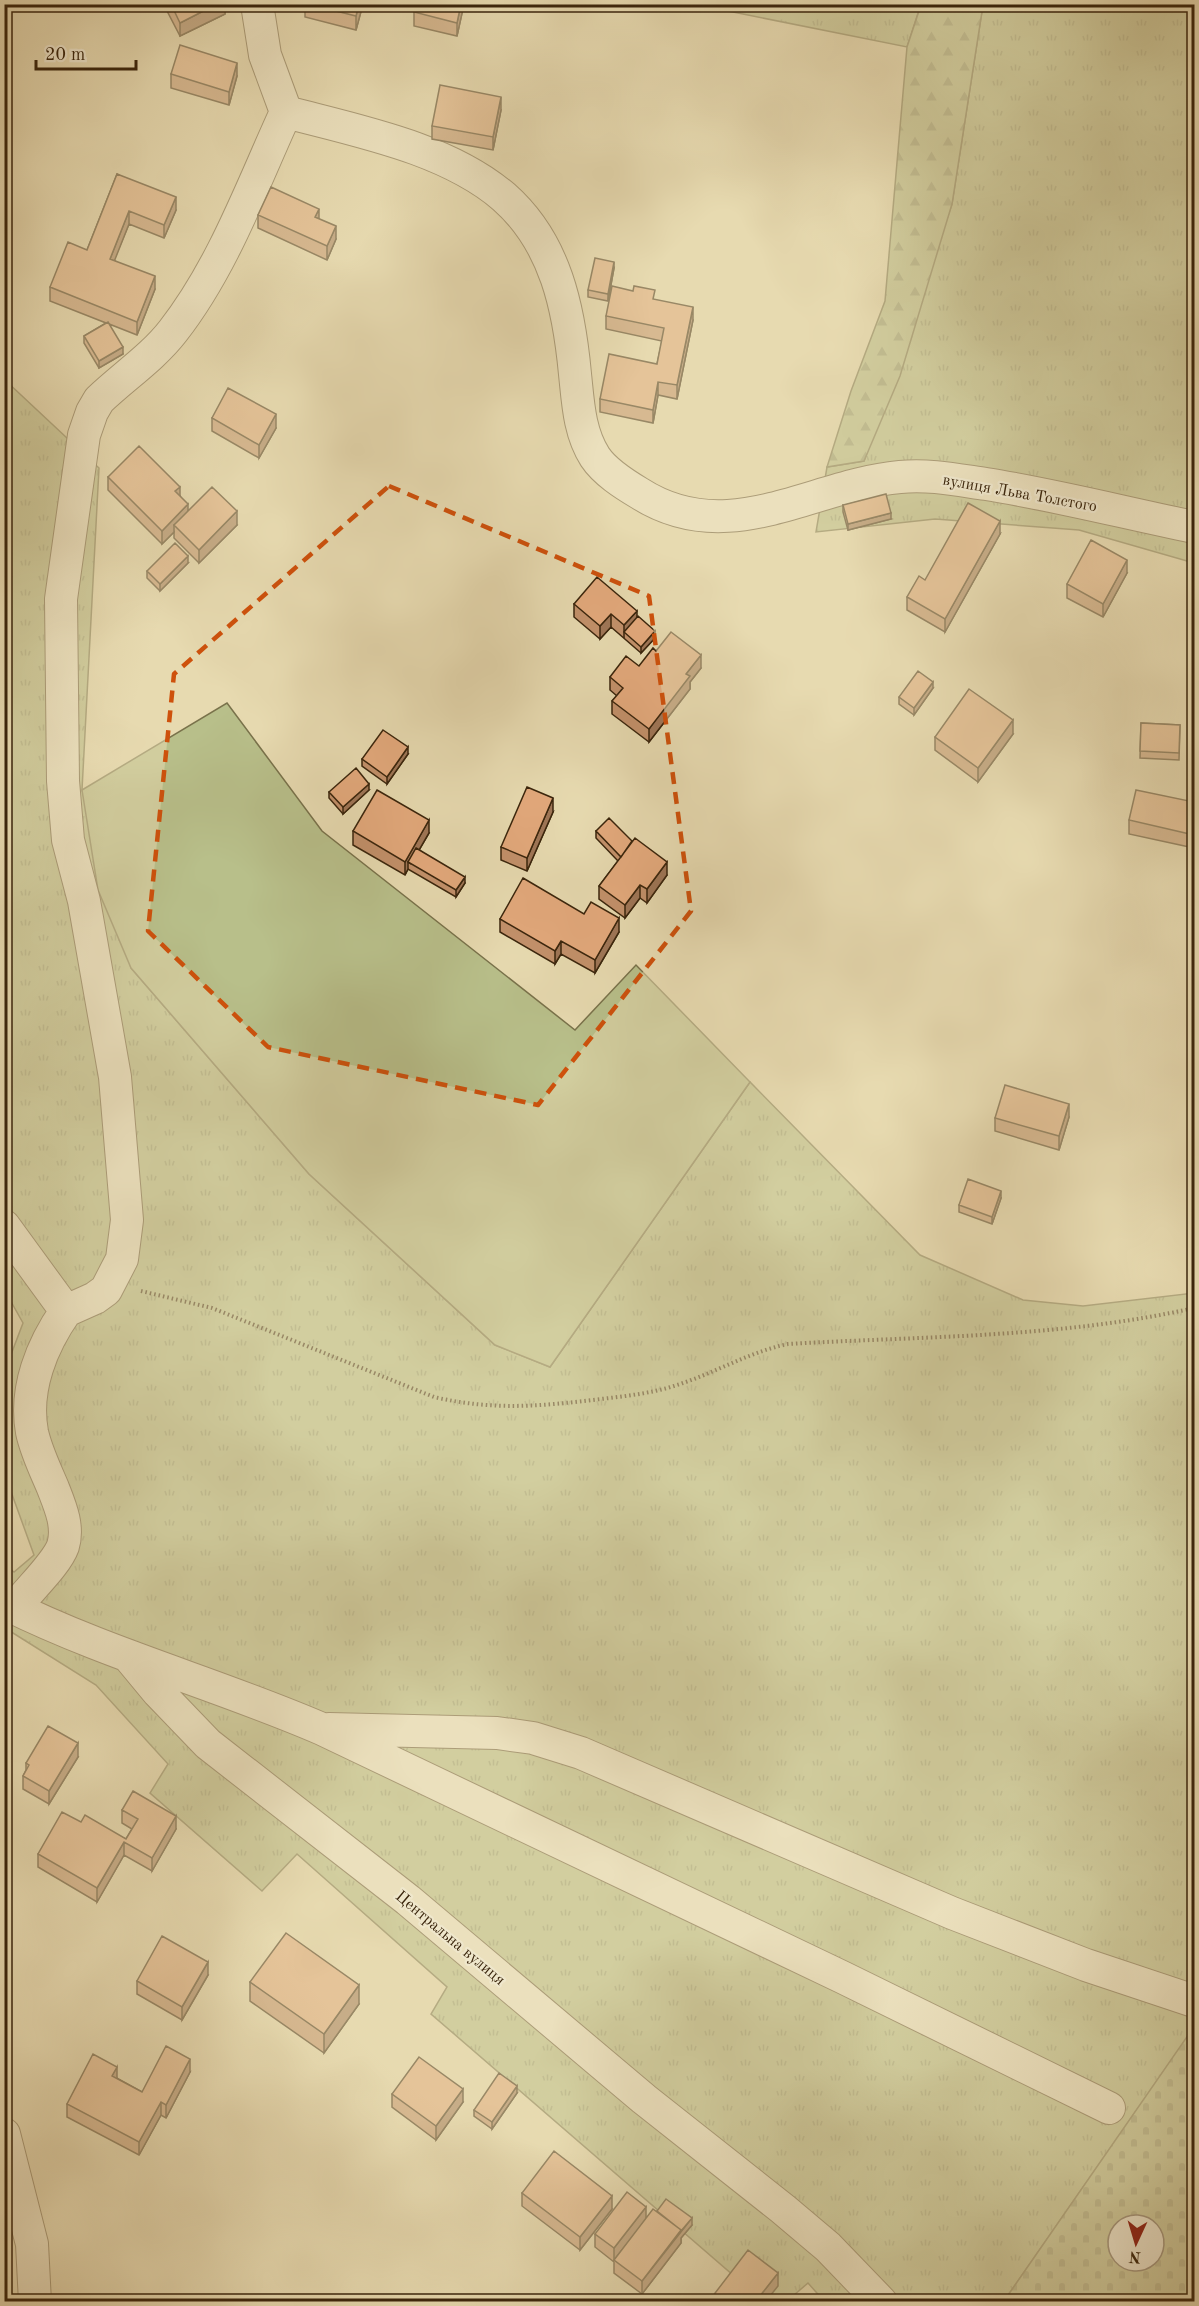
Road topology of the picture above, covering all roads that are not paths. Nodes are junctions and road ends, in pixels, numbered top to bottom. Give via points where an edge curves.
1 (256, 4) edge
2 (286, 112) junction
3 (1194, 527) edge
4 (4, 1226) edge
5 (66, 1311) junction
6 (10, 1605) edge
7 (129, 1656) junction
8 (322, 1730) junction
9 (1194, 2001) edge
10 (1109, 2108) dead end
11 (4, 2134) edge
12 (35, 2301) edge
13 (881, 2301) edge

1 - 2 street via 265,55
2 - 3 street, вулиця Льва Толстого via 396,142 451,165 489,186 520,213 551,261 559,281 572,336 580,420 591,449 597,460 641,495 703,514 740,515 783,508 875,481 927,477 1006,487
2 - 5 street via 240,215 186,312 172,333 99,400 84,435 61,599 63,781 68,840 84,901 107,1026 123,1158 126,1238 123,1259 106,1290
4 - 5 street
5 - 6 street via 53,1329 37,1368 30,1419 37,1449 60,1506 65,1536 58,1556
6 - 7 street, Центральна вулиця
7 - 8 street via 234,1693
7 - 13 street, Центральна вулиця via 208,1744 408,1900 644,2099 783,2209 828,2247
8 - 9 street via 393,1729 533,1738 581,1753 952,1913 1086,1965
8 - 10 street
11 - 12 street via 32,2244

